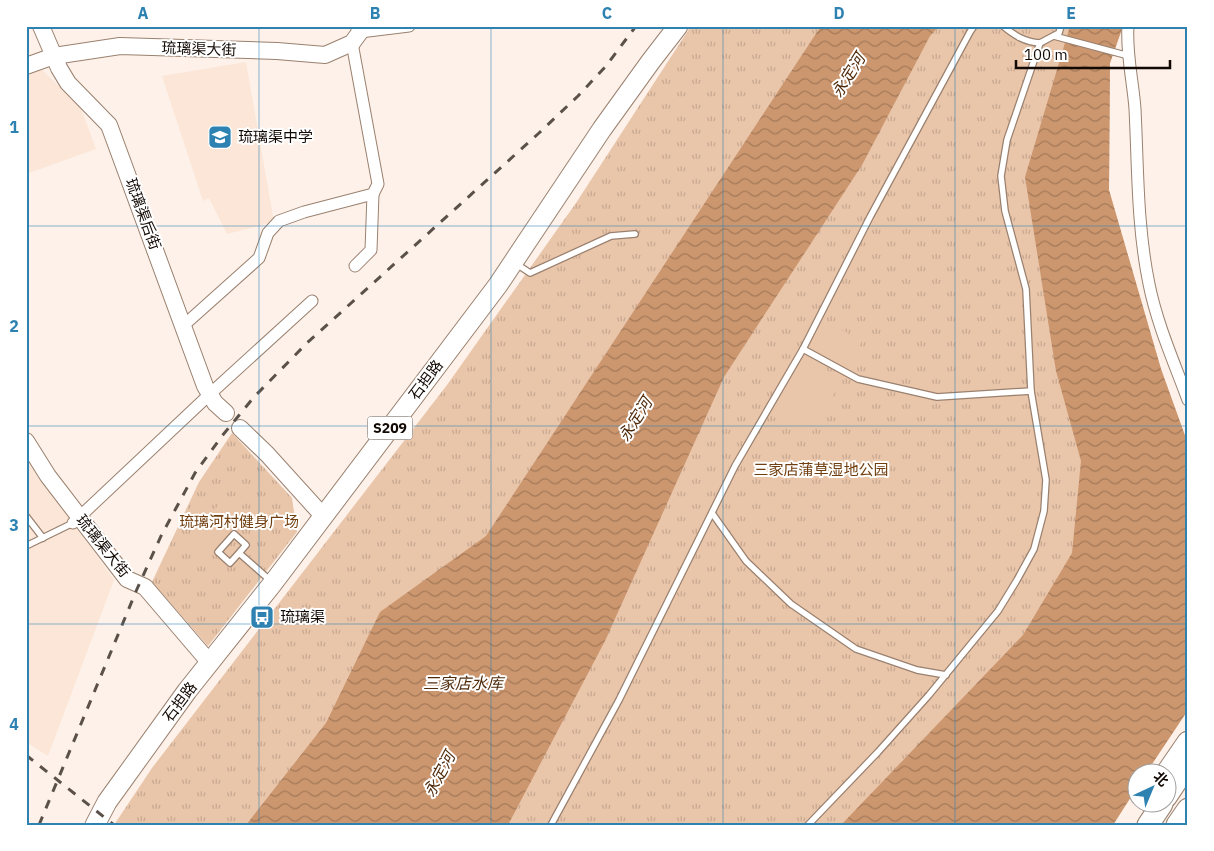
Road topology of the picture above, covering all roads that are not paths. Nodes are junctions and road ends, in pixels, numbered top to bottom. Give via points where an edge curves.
1 (41, 26) edge
2 (409, 26) edge
3 (678, 26) edge
4 (974, 26) edge
5 (1003, 26) edge
6 (1062, 26) edge
7 (1128, 26) edge
8 (357, 34) edge
9 (1054, 36) junction
10 (1040, 43) junction
11 (54, 56) junction
12 (1128, 56) junction
13 (26, 66) edge
14 (373, 194) junction
15 (636, 234) dead end
16 (513, 262) junction
17 (356, 266) dead end
18 (312, 301) dead end
19 (183, 326) junction
20 (803, 349) junction
21 (1031, 391) junction
22 (210, 394) junction
23 (1188, 400) edge
24 (226, 413) dead end
25 (240, 428) dead end
26 (26, 441) edge
27 (712, 513) junction
28 (26, 516) edge
29 (324, 517) junction
30 (76, 520) junction
31 (43, 538) junction
32 (26, 546) edge
33 (239, 552) junction
34 (273, 583) junction
35 (210, 663) junction
36 (946, 675) junction
37 (1188, 742) edge
38 (1173, 764) edge
39 (1188, 764) edge
40 (1176, 782) edge
41 (1188, 809) edge
42 (1141, 814) edge
43 (1155, 814) edge
44 (95, 825) edge
45 (551, 825) edge
46 (808, 825) edge
47 (1134, 825) edge
48 (1148, 825) edge
49 (1177, 825) edge

1 - 11 street, 琉璃渠后街
2 - 8 street
3 - 16 main road, 石担路 / S209 via 608,121
4 - 20 lane via 870,217
5 - 10 lane via 1015,37
6 - 9 lane
7 - 12 street
8 - 11 street, 琉璃渠大街 via 325,55 120,46
8 - 14 street via 378,184
9 - 10 lane
9 - 12 lane
10 - 21 lane via 1008,140 1001,176 1005,211 1026,289
11 - 13 street, 琉璃渠大街
11 - 19 street, 琉璃渠后街 via 68,83 109,125
12 - 23 street via 1134,88 1139,215 1150,285
14 - 17 street via 370,250
14 - 19 street via 279,221 268,232 259,258
15 - 16 lane via 611,236 530,273
16 - 29 main road, 石担路 / S209
18 - 22 street
19 - 22 street, 琉璃渠后街
20 - 21 lane via 858,379 937,397
20 - 27 lane via 735,466
21 - 36 lane via 1046,480 1044,511 1034,549 998,611
22 - 24 street, 琉璃渠后街
22 - 30 street
25 - 29 street
26 - 30 street, 琉璃渠大街
27 - 36 lane via 746,561 791,604 856,648 917,670
27 - 45 lane via 619,700
28 - 31 lane
29 - 34 main road, 石担路 / S209
30 - 31 lane
30 - 35 street, 琉璃渠大街 via 127,578 145,588
31 - 32 lane
33 - 33 lane via 230,563 218,552 234,534 246,545
33 - 34 lane
34 - 35 main road, 石担路 / S209
35 - 44 main road, 石担路 / S209 via 107,802
36 - 46 lane
37 - 38 highway
39 - 40 highway
41 - 49 highway
42 - 47 highway
43 - 48 highway

